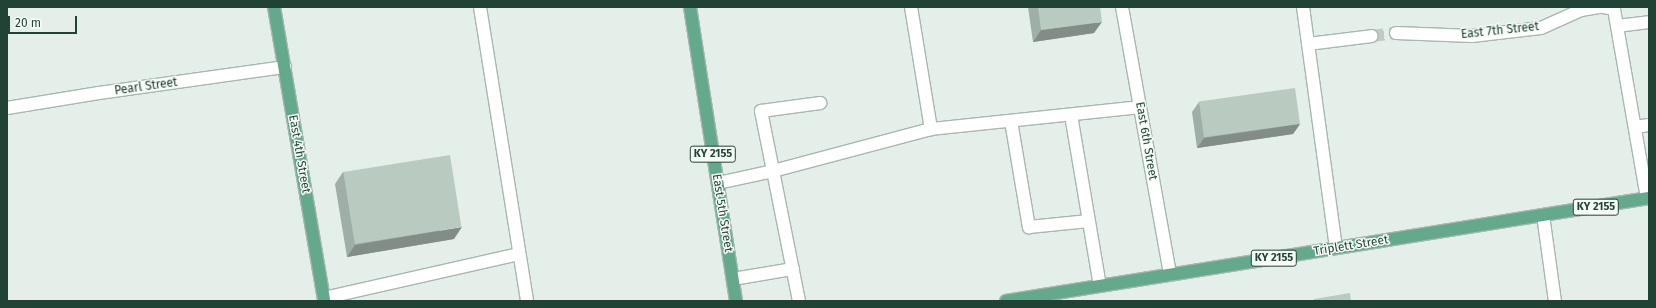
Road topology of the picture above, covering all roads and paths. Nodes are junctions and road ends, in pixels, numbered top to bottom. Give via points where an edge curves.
1 (274, 7) edge
2 (480, 7) edge
3 (690, 7) edge
4 (911, 7) edge
5 (1122, 7) edge
6 (1303, 7) edge
7 (1599, 7) edge
8 (1603, 7) edge
9 (1649, 22) edge
10 (1617, 26) junction
11 (1396, 33) tunnel mouth
12 (1372, 36) tunnel mouth
13 (1308, 44) junction
14 (285, 67) junction
15 (820, 103) dead end
16 (1140, 107) junction
17 (7, 108) edge
18 (1070, 115) junction
19 (1011, 121) junction
20 (1649, 125) edge
21 (1635, 127) junction
22 (931, 129) junction
23 (773, 171) junction
24 (718, 183) junction
25 (1648, 198) edge
26 (1543, 215) junction
27 (1089, 221) junction
28 (1336, 248) junction
29 (519, 254) junction
30 (793, 269) junction
31 (1170, 275) junction
32 (733, 279) junction
33 (1100, 286) junction
34 (324, 300) edge
35 (527, 301) edge
36 (736, 301) edge
37 (799, 301) edge
38 (1006, 301) edge
39 (1555, 301) edge

1 - 14 main road, East 4th Street
2 - 29 street
3 - 24 main road, East 5th Street / KY 2155
4 - 22 street
5 - 16 street, East 6th Street
6 - 13 street
7 - 11 street, East 7th Street via 1581,10 1541,28 1472,36
8 - 10 street via 1614,9
9 - 10 street
10 - 21 street
12 - 13 street
13 - 28 street
14 - 17 street, Pearl Street
14 - 34 main road, East 4th Street
15 - 23 street via 762,111
16 - 18 street
16 - 31 street, East 6th Street
18 - 19 street
18 - 27 street
19 - 22 street
19 - 27 street via 1029,227
20 - 21 street
21 - 25 street
22 - 23 street
23 - 24 street
23 - 30 street
24 - 32 main road, East 5th Street / KY 2155
25 - 26 main road, Triplett Street / KY 2155
26 - 28 main road, Triplett Street / KY 2155
26 - 39 street
27 - 33 street
28 - 31 main road, Triplett Street / KY 2155
29 - 34 street
29 - 35 street
30 - 32 street
30 - 37 street
31 - 33 main road, Triplett Street / KY 2155
32 - 36 main road, East 5th Street / KY 2155
33 - 38 main road, Triplett Street / KY 2155

